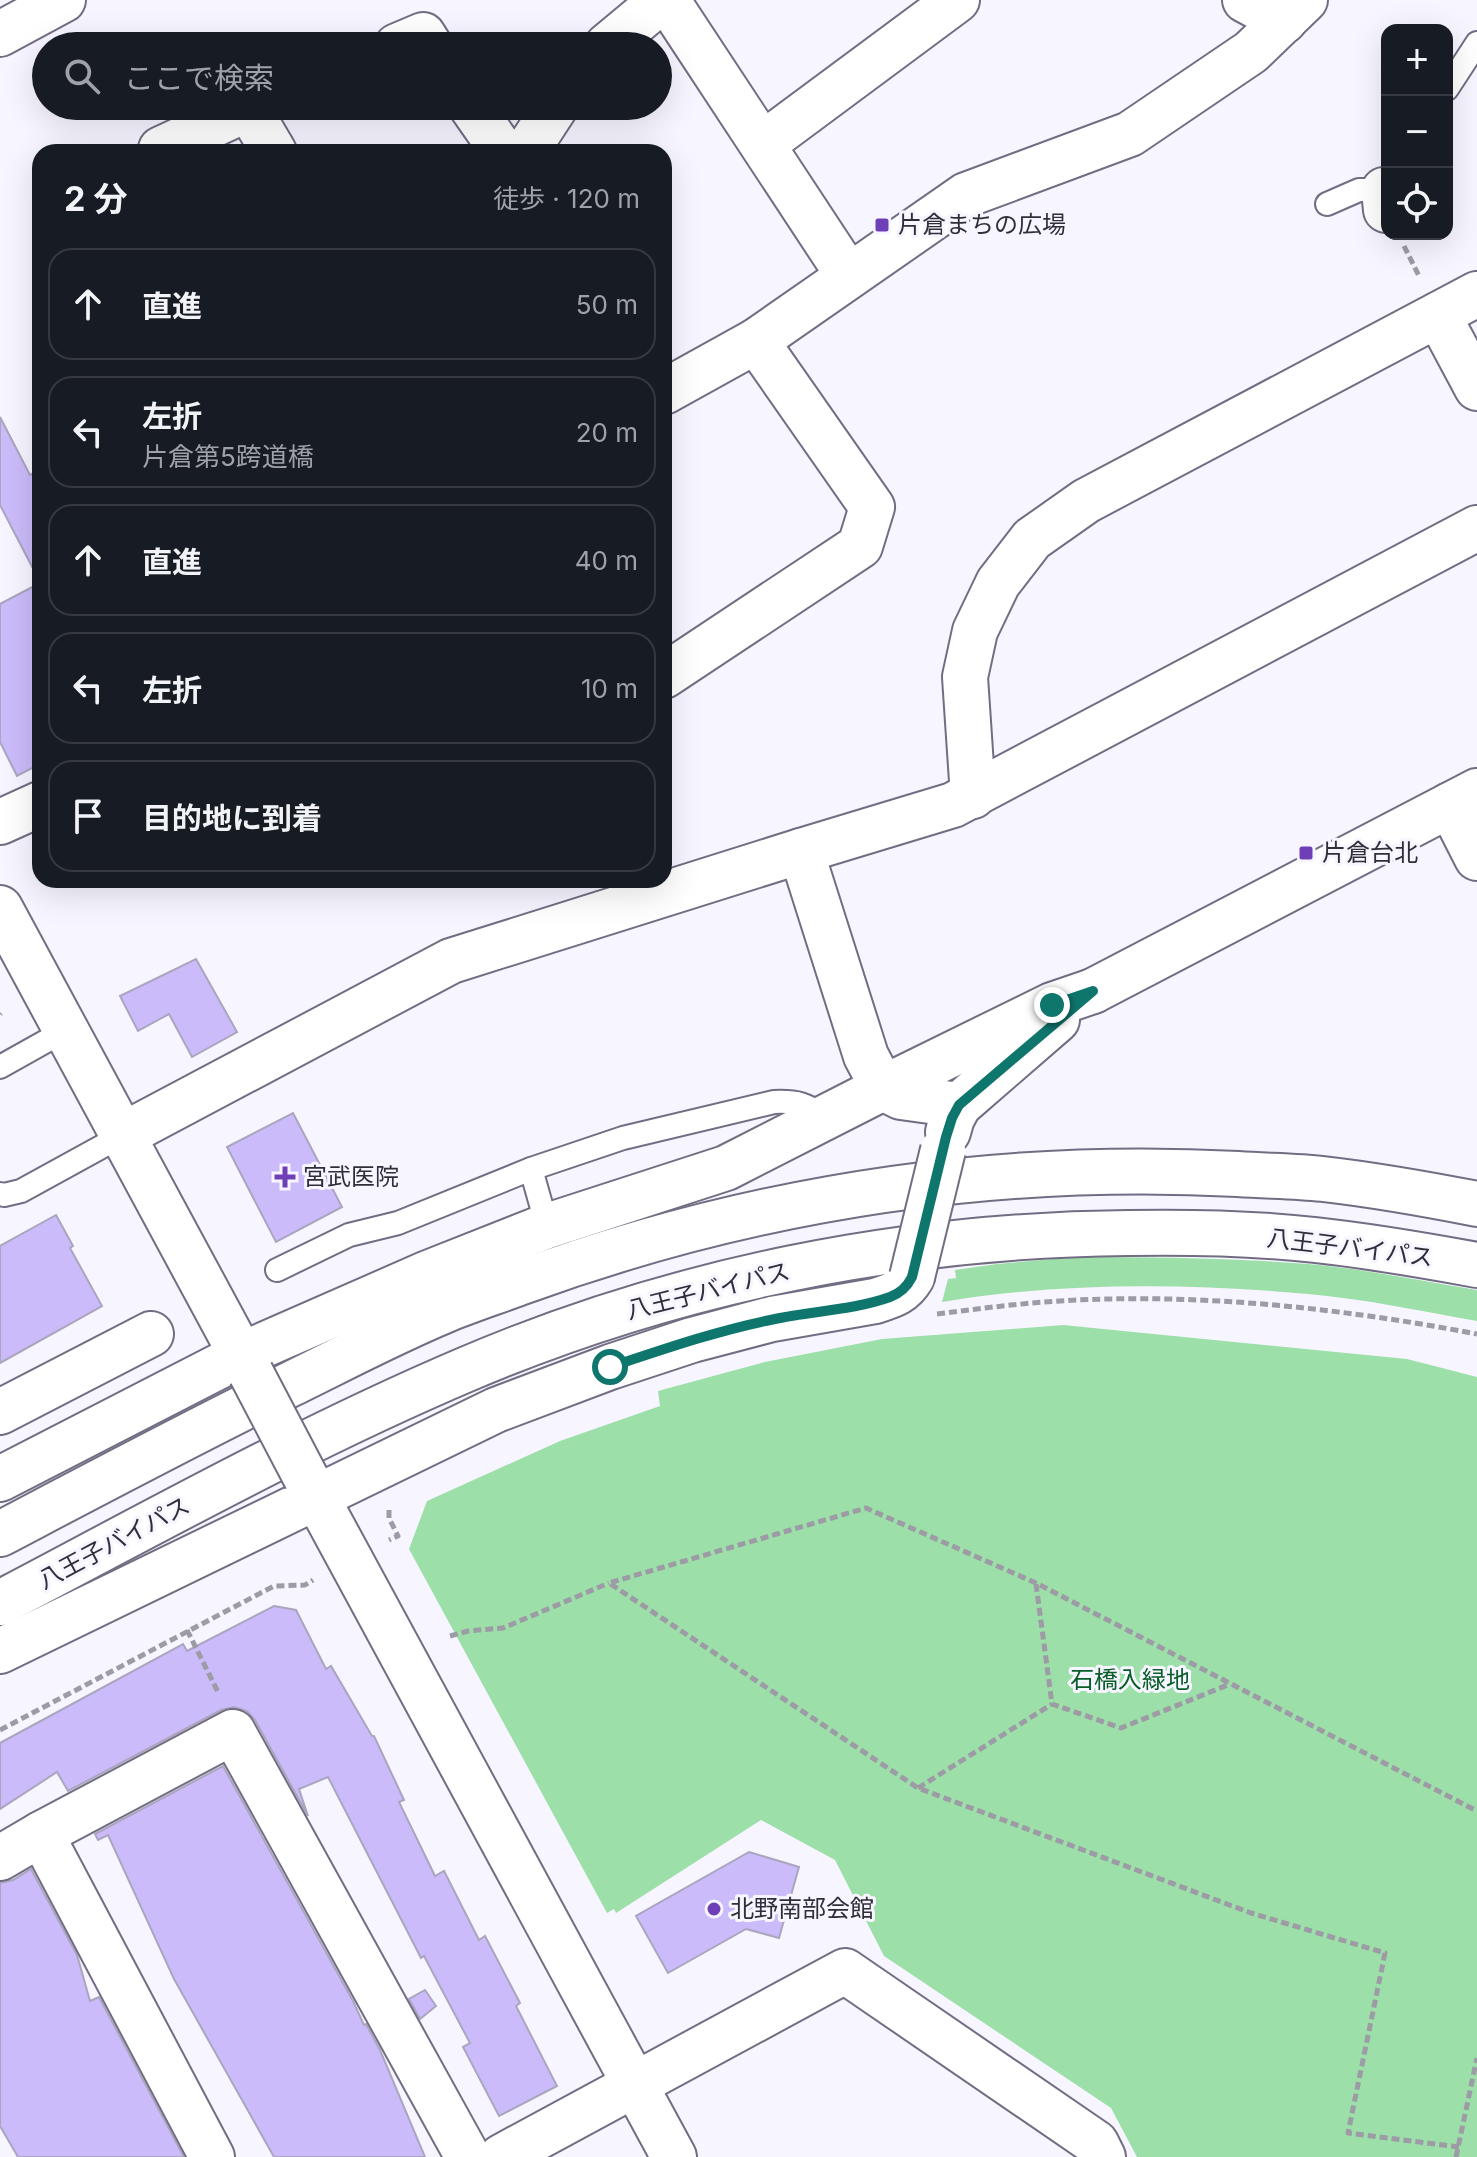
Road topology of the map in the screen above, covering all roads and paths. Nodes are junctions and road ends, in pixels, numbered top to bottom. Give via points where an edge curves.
1 (63, 0) edge
2 (665, 0) edge
3 (957, 0) edge
4 (1245, 0) edge
5 (1295, 11) edge
6 (625, 32) edge
7 (0, 34) edge
8 (1477, 43) edge
9 (1453, 80) edge
10 (223, 120) edge
11 (258, 120) edge
12 (481, 120) edge
13 (547, 120) edge
14 (172, 144) edge
15 (270, 144) edge
16 (497, 144) edge
17 (531, 144) edge
18 (763, 144) junction
19 (1381, 194) edge
20 (1327, 204) dead end
21 (848, 275) junction
22 (1477, 294) edge
23 (1438, 315) junction
24 (756, 341) junction
25 (672, 388) edge
26 (1477, 388) edge
27 (1477, 528) edge
28 (672, 671) edge
29 (973, 796) junction
30 (1464, 798) edge
31 (32, 808) edge
32 (0, 822) edge
33 (801, 851) junction
34 (1477, 858) edge
35 (0, 908) edge
36 (1093, 991) junction
37 (66, 1030) junction
38 (0, 1067) edge
39 (883, 1088) junction
40 (959, 1105) junction
41 (826, 1117) junction
42 (123, 1135) junction
43 (531, 1169) junction
44 (0, 1194) edge
45 (1477, 1204) edge
46 (547, 1226) junction
47 (1477, 1265) edge
48 (277, 1270) dead end
49 (921, 1296) junction
50 (151, 1334) dead end
51 (1477, 1334) edge
52 (246, 1364) junction
53 (0, 1412) edge
54 (0, 1479) edge
55 (311, 1488) junction
56 (0, 1534) edge
57 (609, 1583) junction
58 (1036, 1583) junction
59 (305, 1585) dead end
60 (0, 1603) edge
61 (187, 1630) junction
62 (450, 1636) dead end
63 (0, 1651) edge
64 (1230, 1684) junction
65 (224, 1704) dead end
66 (1052, 1704) junction
67 (0, 1730) edge
68 (918, 1788) junction
69 (1477, 1811) edge
70 (41, 1834) junction
71 (0, 1858) edge
72 (1477, 2058) edge
73 (635, 2085) junction
74 (1470, 2088) junction
75 (1477, 2095) edge
76 (1459, 2147) junction
77 (212, 2157) edge
78 (468, 2157) edge
79 (501, 2157) edge
80 (674, 2157) edge
81 (1103, 2157) edge
82 (1456, 2157) edge

1 - 7 main road
2 - 6 main road
2 - 18 main road
3 - 18 main road
4 - 5 main road
5 - 21 main road via 1251,52 1130,134 966,195
8 - 9 lane
10 - 14 main road
11 - 15 main road
12 - 16 main road
13 - 17 main road
18 - 21 main road
19 - 20 lane via 1359,190
21 - 24 main road
22 - 23 main road
23 - 26 main road
23 - 29 main road via 1086,501 1032,539 998,583 975,631 965,677
24 - 25 main road
24 - 28 main road via 872,507 860,546
27 - 29 main road
29 - 33 main road
30 - 34 main road
30 - 36 main road
31 - 32 main road
33 - 39 main road via 866,1056
33 - 42 main road via 451,961
35 - 37 main road
36 - 39 main road via 1052,1005
36 - 40 main road
37 - 38 lane
37 - 42 main road
39 - 40 main road via 901,1097
39 - 41 main road
40 - 49 main road, bridge via 943,1150
41 - 43 lane via 794,1101 774,1102 623,1138
41 - 46 main road via 715,1173
42 - 44 lane via 21,1191
42 - 52 main road
43 - 46 lane
43 - 48 lane via 398,1223 349,1235
45 - 56 main road via 1321,1178 1072,1171 871,1191 733,1218 617,1250 446,1310 195,1431
46 - 52 main road via 428,1273
47 - 60 main road, 八王子バイパス via 1312,1240 1186,1232 1068,1233 877,1252 743,1278 581,1326 469,1368 223,1486
49 - 51 path via 1000,1306 1078,1300 1224,1301 1309,1307
49 - 55 main road via 907,1286 875,1301 692,1340 510,1404
50 - 53 main road
52 - 54 main road
52 - 55 main road, bridge
55 - 63 main road
55 - 73 main road
57 - 58 path via 866,1508
57 - 62 path via 503,1628
57 - 68 path
58 - 64 path
58 - 66 path
59 - 61 path via 274,1586
61 - 65 path
61 - 67 path
64 - 66 path via 1121,1728
64 - 69 path
66 - 68 path
68 - 76 path via 1251,1913 1385,1953 1348,2133
70 - 71 main road
70 - 77 main road
70 - 78 main road via 233,1732
72 - 74 path
73 - 79 main road
73 - 80 main road
73 - 81 main road via 845,1971 1096,2143
74 - 75 path
74 - 76 path
76 - 82 path

